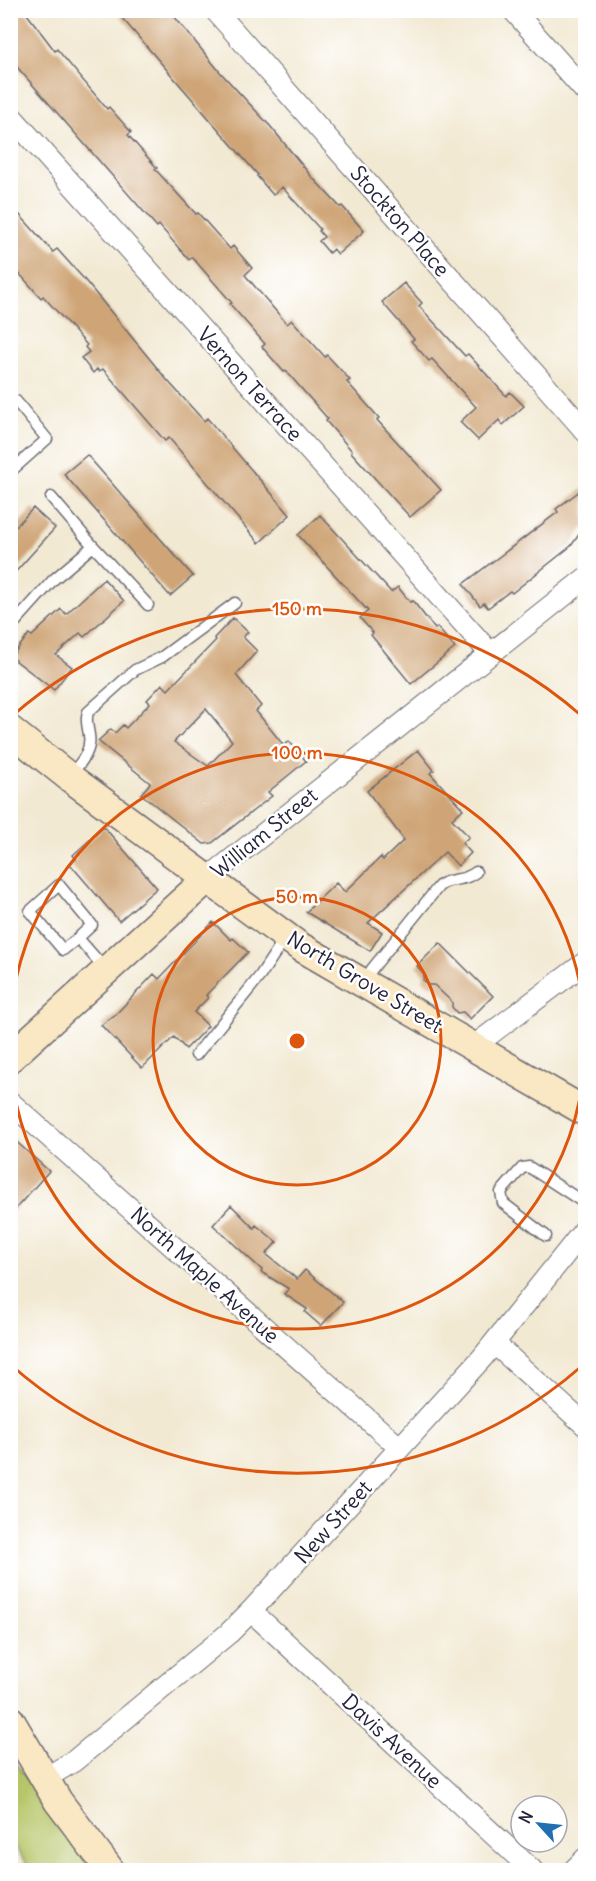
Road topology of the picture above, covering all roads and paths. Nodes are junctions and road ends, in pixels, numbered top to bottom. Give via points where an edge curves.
1 (215, 10) edge
2 (513, 10) edge
3 (585, 92) edge
4 (10, 115) edge
5 (16, 401) dead end
6 (585, 432) edge
7 (10, 472) edge
8 (51, 497) dead end
9 (93, 546) junction
10 (585, 578) edge
11 (235, 603) dead end
12 (148, 604) dead end
13 (10, 628) edge
14 (490, 654) junction
15 (10, 730) edge
16 (69, 777) junction
17 (476, 872) dead end
18 (207, 879) junction
19 (286, 936) junction
20 (78, 938) junction
21 (585, 962) edge
22 (106, 971) junction
23 (363, 983) junction
24 (474, 1046) junction
25 (196, 1055) dead end
26 (10, 1058) edge
27 (10, 1102) edge
28 (585, 1112) edge
29 (585, 1204) edge
30 (585, 1228) edge
31 (546, 1236) dead end
32 (579, 1250) edge
33 (495, 1344) junction
34 (585, 1426) edge
35 (400, 1448) junction
36 (251, 1611) junction
37 (10, 1720) edge
38 (44, 1779) junction
39 (585, 1858) edge
40 (110, 1870) edge
41 (532, 1870) edge
42 (574, 1870) edge

1 - 6 street, Stockton Place
2 - 3 street
4 - 14 street, Vernon Terrace
5 - 7 lane via 47,439
8 - 9 lane
9 - 12 lane
9 - 13 lane via 53,580
10 - 14 street, William Street
11 - 16 lane via 162,657 135,669 88,712 87,754
14 - 18 street, William Street
15 - 16 main road, North Grove Street
16 - 18 main road, North Grove Street
17 - 23 lane via 468,879 439,886
18 - 19 main road, North Grove Street
18 - 22 main road, William Street
19 - 23 main road, North Grove Street
19 - 25 lane via 260,976
20 - 20 lane via 92,925 59,885 30,911 63,950
20 - 22 lane
21 - 24 street
22 - 26 main road, William Street
23 - 24 main road, North Grove Street
24 - 28 main road, North Grove Street
27 - 35 street, North Maple Avenue
29 - 31 lane via 529,1167 522,1168 501,1192 501,1199
30 - 32 street, New Street
32 - 33 street, New Street
33 - 34 street
33 - 35 street, New Street
35 - 36 street, New Street
36 - 38 street, New Street via 74,1761
36 - 41 street, Davis Avenue
37 - 38 main road
38 - 40 main road
39 - 42 street

